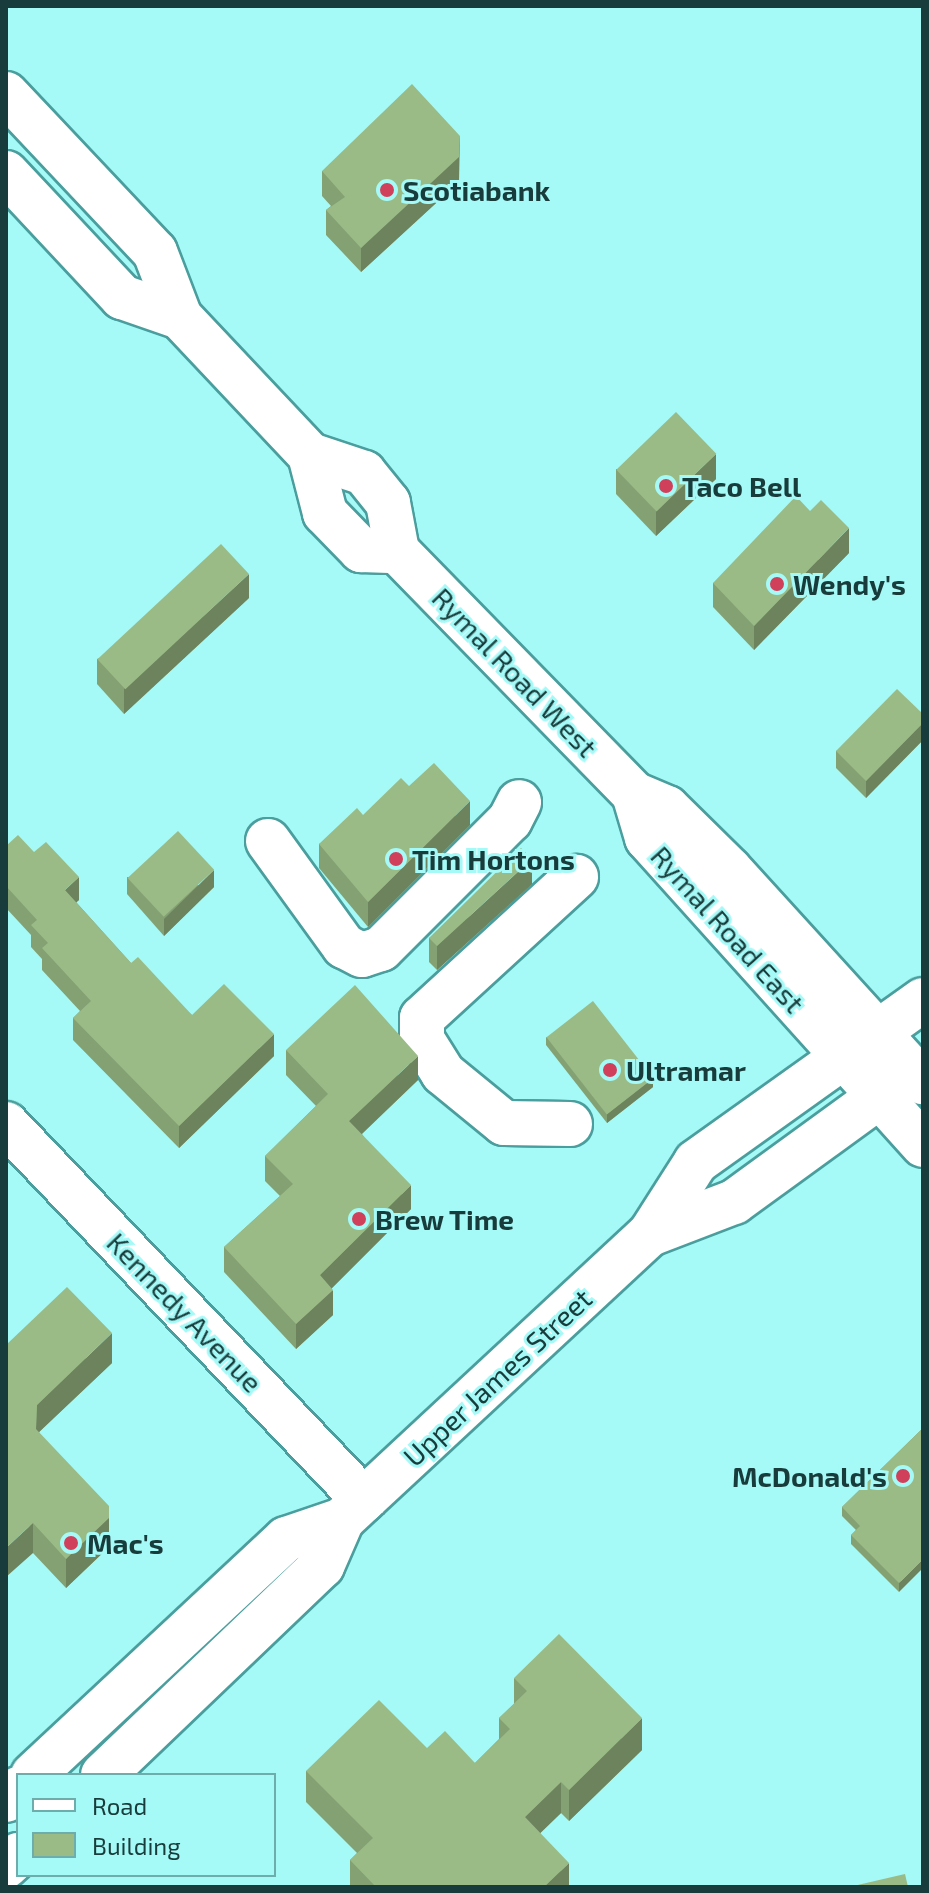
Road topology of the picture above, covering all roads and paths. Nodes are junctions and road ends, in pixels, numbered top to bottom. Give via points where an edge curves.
1 (6, 94) edge
2 (6, 173) edge
3 (180, 317) junction
4 (634, 794) junction
5 (519, 802) dead end
6 (268, 841) dead end
7 (576, 877) dead end
8 (923, 1000) edge
9 (879, 1031) junction
10 (844, 1058) junction
11 (920, 1073) edge
12 (877, 1098) junction
13 (6, 1124) edge
14 (570, 1124) dead end
15 (923, 1145) edge
16 (650, 1234) junction
17 (353, 1510) junction
18 (35, 1773) edge
19 (105, 1773) edge

1 - 3 main road, Rymal Road West via 155,252
2 - 3 main road, Rymal Road West via 122,297
3 - 4 main road, Rymal Road West via 310,455 364,473 388,503 397,551
4 - 9 main road, Rymal Road East via 667,808
4 - 10 main road, Rymal Road East via 647,838
5 - 6 main road via 510,820 381,949 362,955 344,946
7 - 14 main road via 422,1018 422,1040 443,1073 504,1123
8 - 9 main road, Upper James Street
9 - 10 main road, Upper James Street
9 - 11 main road, Rymal Road East
10 - 12 main road, Rymal Road East
10 - 16 main road, Upper James Street via 696,1162
11 - 12 main road, Upper James Street
12 - 15 main road, Rymal Road East
12 - 16 main road, Upper James Street via 734,1202
13 - 17 main road, Kennedy Avenue
16 - 17 main road, Upper James Street
17 - 18 main road, Upper James Street via 286,1539
17 - 19 main road, Upper James Street via 322,1566

